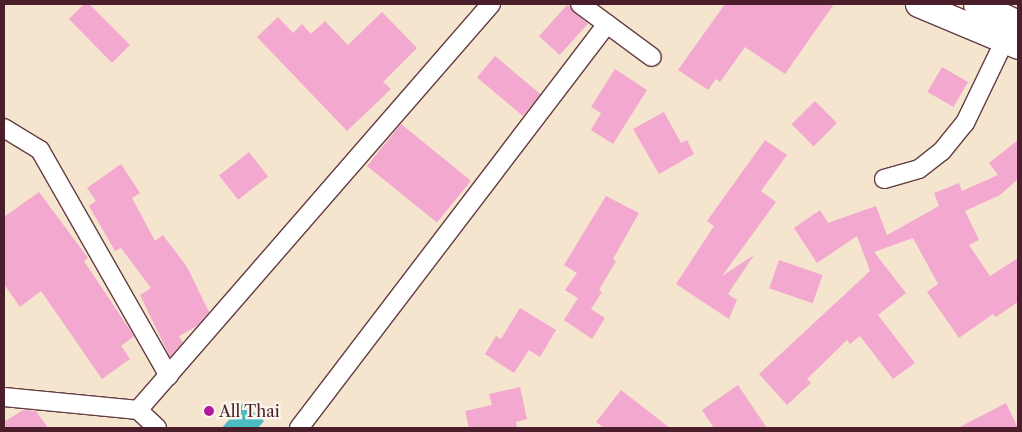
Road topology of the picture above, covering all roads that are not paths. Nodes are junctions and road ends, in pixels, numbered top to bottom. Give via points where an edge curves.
1 (491, 4) edge
2 (580, 4) edge
3 (918, 4) edge
4 (976, 4) edge
5 (607, 24) junction
6 (1014, 36) edge
7 (652, 57) dead end
8 (4, 128) edge
9 (884, 179) dead end
10 (169, 376) junction
11 (4, 397) edge
12 (138, 410) junction
13 (157, 428) edge
14 (299, 428) edge

1 - 10 street
2 - 5 street
3 - 6 main road
4 - 6 main road
5 - 7 street
5 - 14 street
6 - 9 street via 966,123 942,151 919,169
8 - 10 street via 40,150
10 - 12 street
11 - 12 street
12 - 13 street

